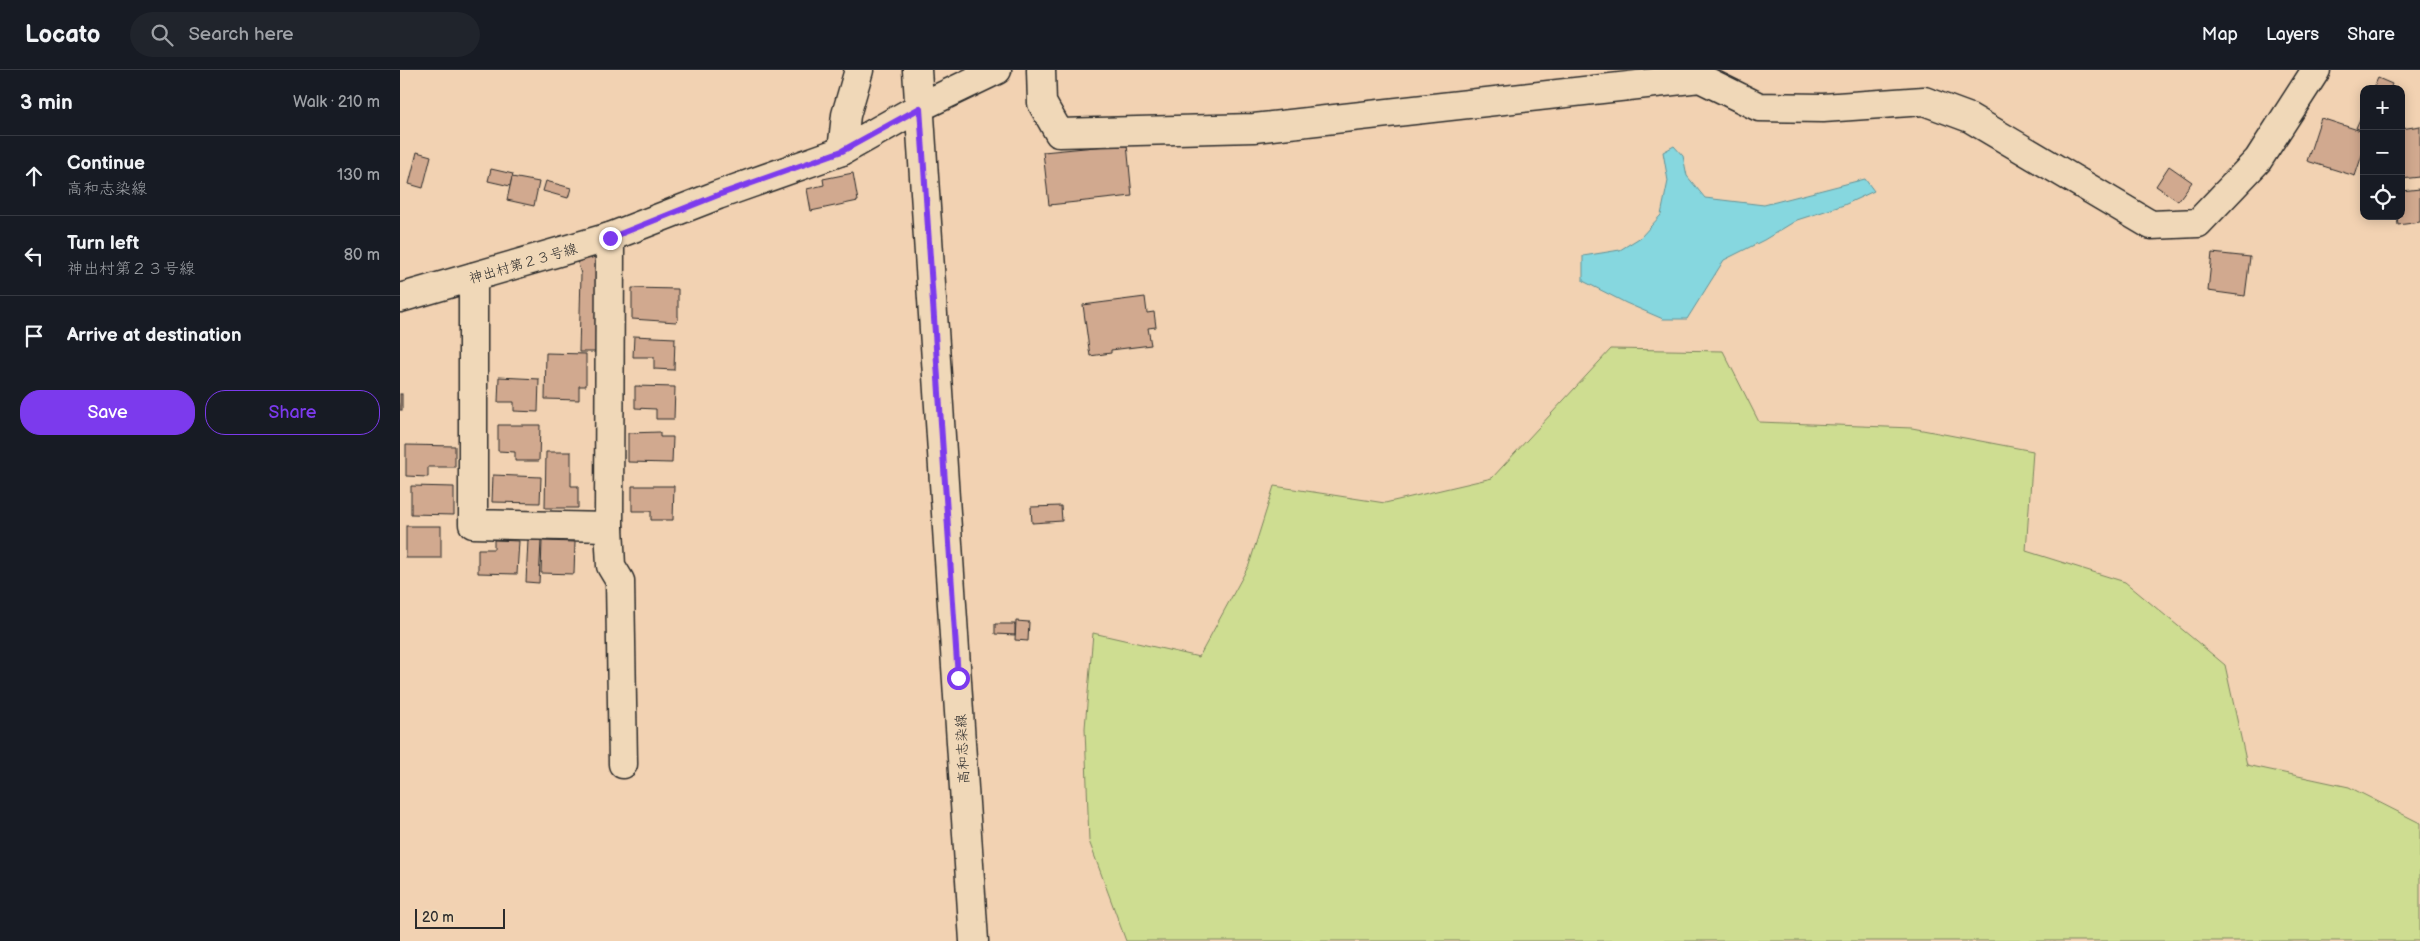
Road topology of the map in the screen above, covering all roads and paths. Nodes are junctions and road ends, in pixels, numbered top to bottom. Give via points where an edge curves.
1 (859, 70) edge
2 (917, 70) edge
3 (997, 70) edge
4 (1041, 70) edge
5 (2316, 70) edge
6 (920, 108) junction
7 (842, 151) junction
8 (610, 238) junction
9 (473, 277) junction
10 (400, 298) edge
11 (610, 527) junction
12 (623, 764) dead end
13 (974, 941) edge

1 - 7 street via 846,115
2 - 6 street, 高和志染線
3 - 6 street, 神出村第２３号線
4 - 5 street via 1042,104 1060,133 1254,128 1700,78 1759,107 1823,108 1924,100 1970,118 2151,225 2198,223 2258,160
6 - 7 street, 神出村第２３号線
6 - 13 street, 高和志染線
7 - 8 street, 神出村第２３号線
8 - 9 street, 神出村第２３号線
8 - 11 street
9 - 10 street, 神出村第２３号線
9 - 11 street via 473,524
11 - 12 street via 611,566 620,581

